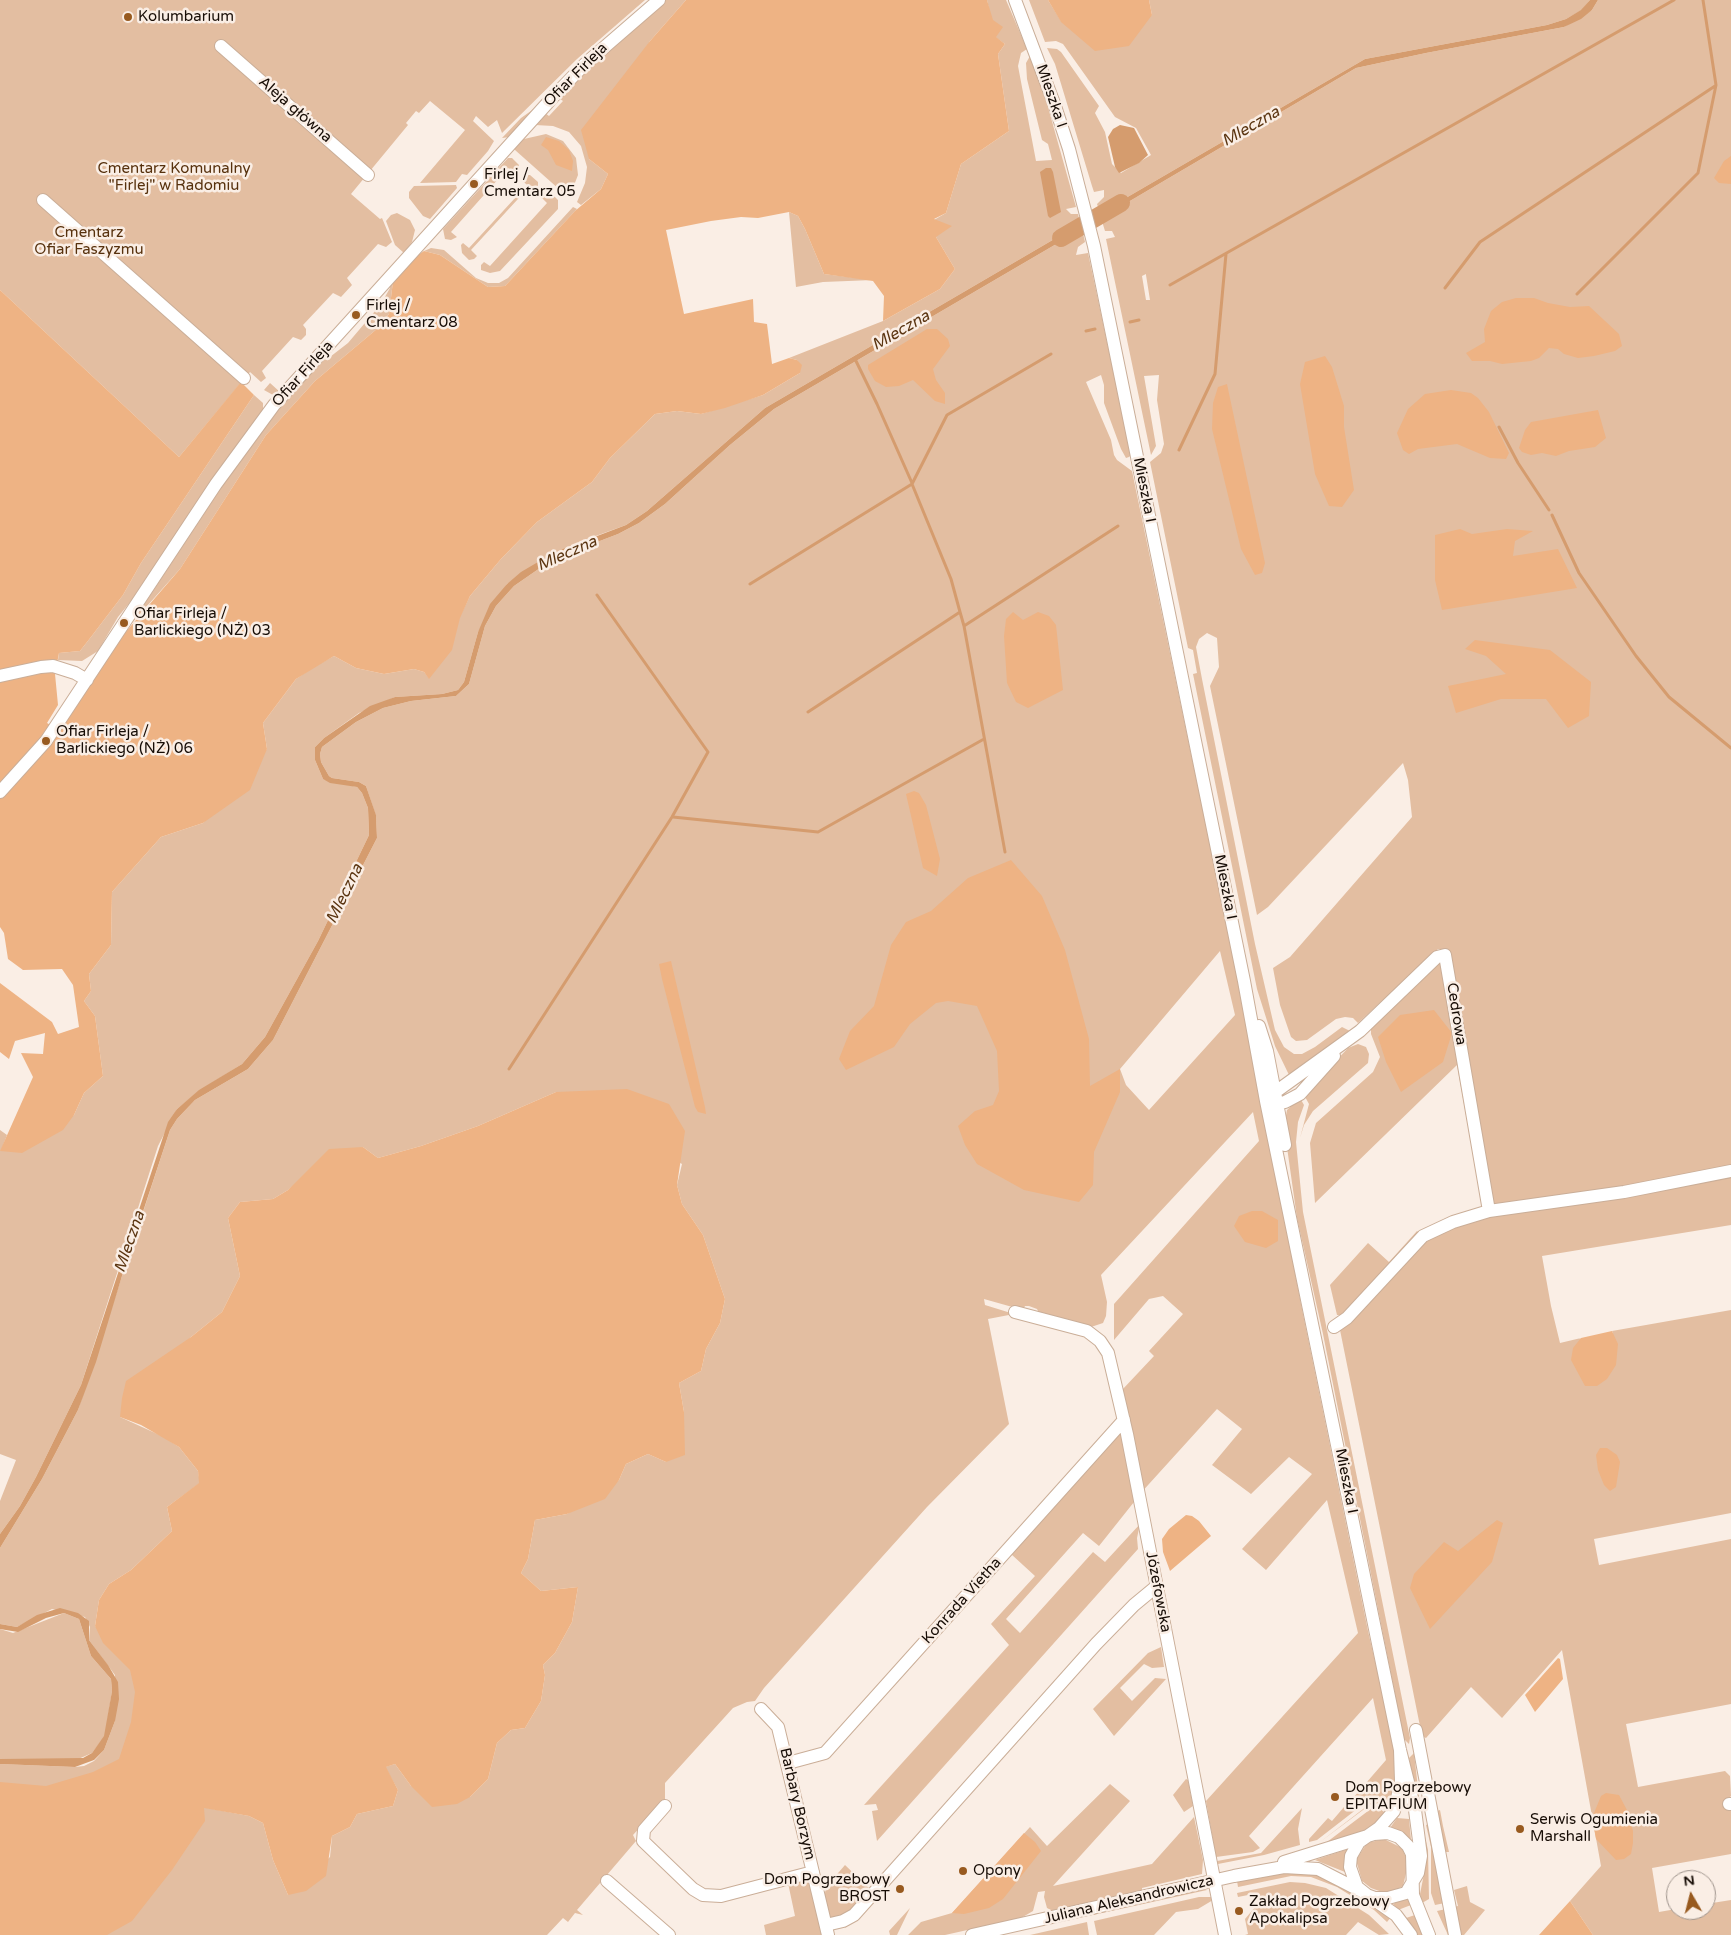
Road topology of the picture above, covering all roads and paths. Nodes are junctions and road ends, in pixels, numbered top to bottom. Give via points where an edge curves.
1 (658, 0) edge
2 (1016, 2) edge
3 (222, 46) dead end
4 (368, 175) dead end
5 (43, 200) dead end
6 (244, 378) dead end
7 (66, 670) junction
8 (0, 676) edge
9 (87, 680) junction
10 (77, 694) junction
11 (0, 792) edge
12 (1244, 981) junction
13 (1342, 1046) junction
14 (1271, 1076) junction
15 (1286, 1084) junction
16 (1272, 1099) junction
17 (1731, 1171) edge
18 (1489, 1211) junction
19 (1016, 1312) dead end
20 (1334, 1328) dead end
21 (1124, 1420) junction
22 (1157, 1586) junction
23 (761, 1709) dead end
24 (1416, 1730) dead end
25 (1418, 1746) junction
26 (1400, 1750) junction
27 (788, 1764) junction
28 (665, 1806) dead end
29 (1366, 1837) junction
30 (813, 1872) junction
31 (1256, 1872) junction
32 (607, 1881) dead end
33 (1214, 1881) junction
34 (1412, 1883) junction
35 (1364, 1893) junction
36 (827, 1930) edge
37 (1410, 1934) edge
38 (669, 1935) edge
39 (972, 1935) edge
40 (1225, 1935) edge
41 (1429, 1935) edge
42 (1455, 1935) edge

1 - 9 street, Ofiar Firleja via 585,64 553,97 274,405 225,470
2 - 12 street, Mieszka I via 1055,106 1084,202
3 - 4 street, Aleja główna
5 - 6 street
7 - 8 street via 41,666
7 - 9 street
7 - 10 street
9 - 10 street, Ofiar Firleja
10 - 11 street, Ofiar Firleja via 46,740
12 - 14 street, Mieszka I via 1267,1051
12 - 16 street, Mieszka I
13 - 15 street, Cedrowa
13 - 16 street, Cedrowa via 1300,1094 1285,1102
13 - 18 street, Cedrowa via 1437,957 1444,955
14 - 15 street
14 - 16 street, Mieszka I
15 - 16 street, Cedrowa
16 - 26 street, Mieszka I via 1289,1166 1291,1212
17 - 18 street via 1624,1192
18 - 20 street via 1423,1236
19 - 21 street, Józefowska via 1087,1331 1100,1341 1108,1353
21 - 22 street, Józefowska
21 - 27 street, Konrada Vietha via 825,1753
22 - 33 street, Józefowska
22 - 36 street via 1096,1644 854,1915
23 - 27 street, Barbary Borzym via 778,1727
24 - 25 street
25 - 26 street
25 - 42 street
26 - 29 street via 1402,1781 1394,1812
26 - 34 street via 1415,1810 1420,1850 1419,1868
27 - 30 street, Barbary Borzym
28 - 30 street via 644,1830 643,1841 693,1890 703,1895 721,1896
29 - 31 street, Juliana Aleksandrowicza
29 - 34 street via 1388,1833 1404,1841 1414,1860
29 - 35 street via 1355,1847 1350,1866 1354,1882
30 - 36 street, Barbary Borzym
31 - 33 street, Juliana Aleksandrowicza
31 - 35 street, Juliana Aleksandrowicza via 1311,1868 1328,1872
32 - 38 street
33 - 39 street, Juliana Aleksandrowicza
33 - 40 street, Józefowska
34 - 35 street via 1406,1893 1395,1897 1375,1898
34 - 41 street via 1413,1895
35 - 37 street via 1396,1915

